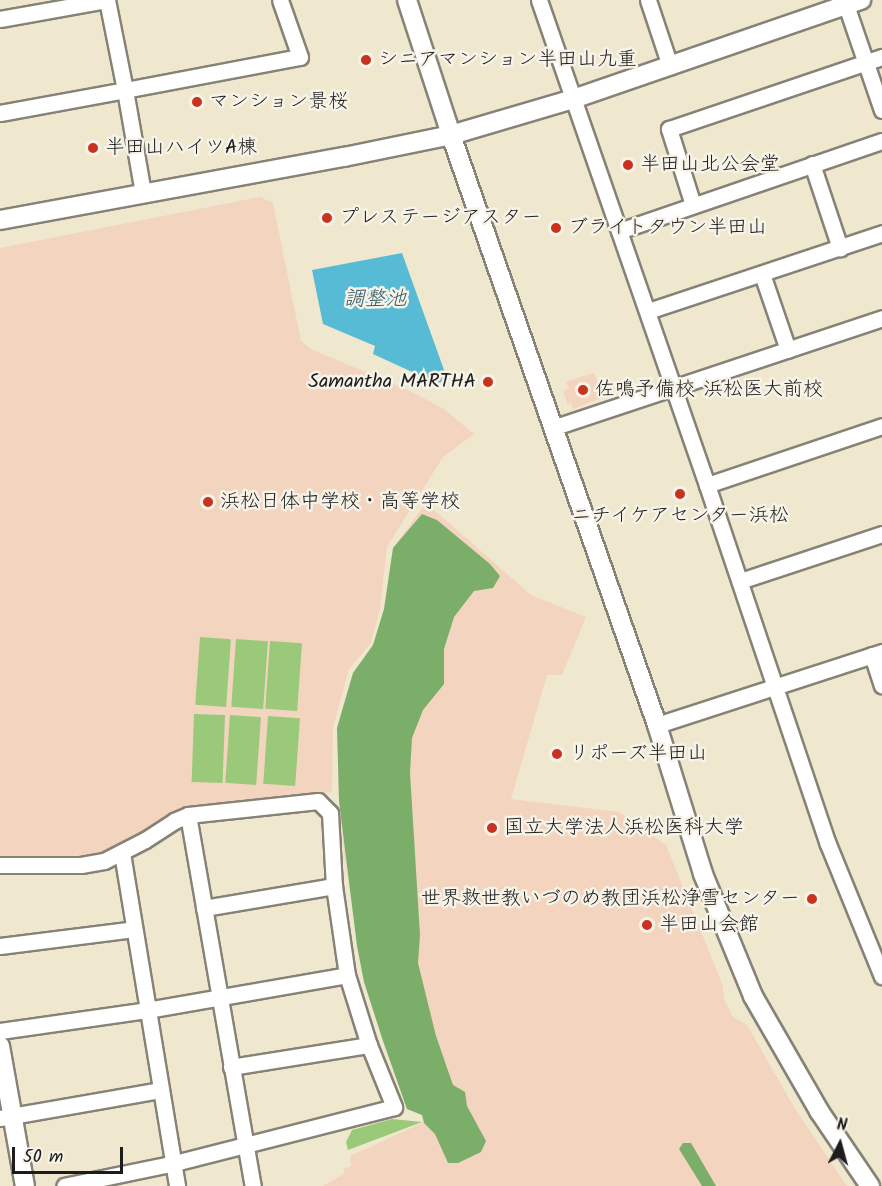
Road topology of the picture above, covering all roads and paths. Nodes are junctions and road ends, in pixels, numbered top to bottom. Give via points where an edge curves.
1 (107, 0) edge
2 (280, 0) edge
3 (407, 0) edge
4 (539, 0) edge
5 (648, 0) edge
6 (853, 2) edge
7 (0, 19) edge
8 (882, 57) edge
9 (866, 63) junction
10 (670, 66) junction
11 (125, 90) junction
12 (573, 99) junction
13 (882, 110) edge
14 (0, 113) edge
15 (451, 135) junction
16 (882, 141) edge
17 (812, 164) junction
18 (143, 193) junction
19 (693, 205) junction
20 (0, 220) edge
21 (619, 231) junction
22 (882, 233) edge
23 (840, 248) junction
24 (762, 274) junction
25 (648, 310) junction
26 (882, 318) edge
27 (788, 350) junction
28 (674, 389) junction
29 (882, 426) edge
30 (555, 427) junction
31 (708, 485) junction
32 (882, 534) edge
33 (740, 581) junction
34 (877, 654) edge
35 (882, 685) edge
36 (775, 687) junction
37 (657, 725) junction
38 (188, 815) junction
39 (122, 853) junction
40 (0, 865) edge
41 (334, 886) junction
42 (204, 908) junction
43 (134, 928) junction
44 (0, 946) edge
45 (347, 975) junction
46 (882, 976) edge
47 (219, 996) junction
48 (147, 1010) junction
49 (0, 1030) edge
50 (369, 1045) junction
51 (0, 1046) edge
52 (231, 1067) junction
53 (160, 1090) junction
54 (6, 1117) edge
55 (246, 1144) junction
56 (175, 1163) junction
57 (882, 1183) edge
58 (25, 1186) edge
59 (64, 1186) edge
60 (177, 1186) edge
61 (253, 1186) edge
62 (870, 1186) edge
63 (878, 1186) edge

1 - 7 street
1 - 11 street
2 - 11 street via 300,57
3 - 15 street
4 - 12 street
5 - 10 street
6 - 9 street
6 - 10 street
8 - 9 street
9 - 13 street
9 - 19 street via 669,129
10 - 12 street
11 - 14 street
11 - 18 street
12 - 15 street
12 - 21 street
15 - 18 street
15 - 30 street
16 - 17 street
17 - 19 street
17 - 23 street
18 - 20 street
19 - 21 street
21 - 25 street
22 - 23 street
23 - 24 street
24 - 25 street
24 - 27 street
25 - 28 street
26 - 27 street
27 - 28 street
28 - 30 street
28 - 31 street
29 - 31 street
30 - 37 street
31 - 33 street
32 - 33 street
33 - 36 street
34 - 35 street
34 - 36 street
36 - 37 street
36 - 46 street via 828,844
37 - 62 street via 703,874 753,996 819,1111
38 - 39 street
38 - 41 street via 318,801 330,813
38 - 42 street
39 - 40 street via 81,865
39 - 43 street
41 - 42 street
41 - 45 street
42 - 47 street
43 - 44 street
43 - 48 street
45 - 47 street
45 - 50 street
47 - 48 street
47 - 52 street
48 - 49 street
48 - 53 street
50 - 52 street
50 - 55 street via 394,1107
51 - 54 street
52 - 55 street
53 - 54 street
53 - 56 street
54 - 58 street
55 - 56 street
55 - 61 street
56 - 59 street
56 - 60 street
57 - 63 street

